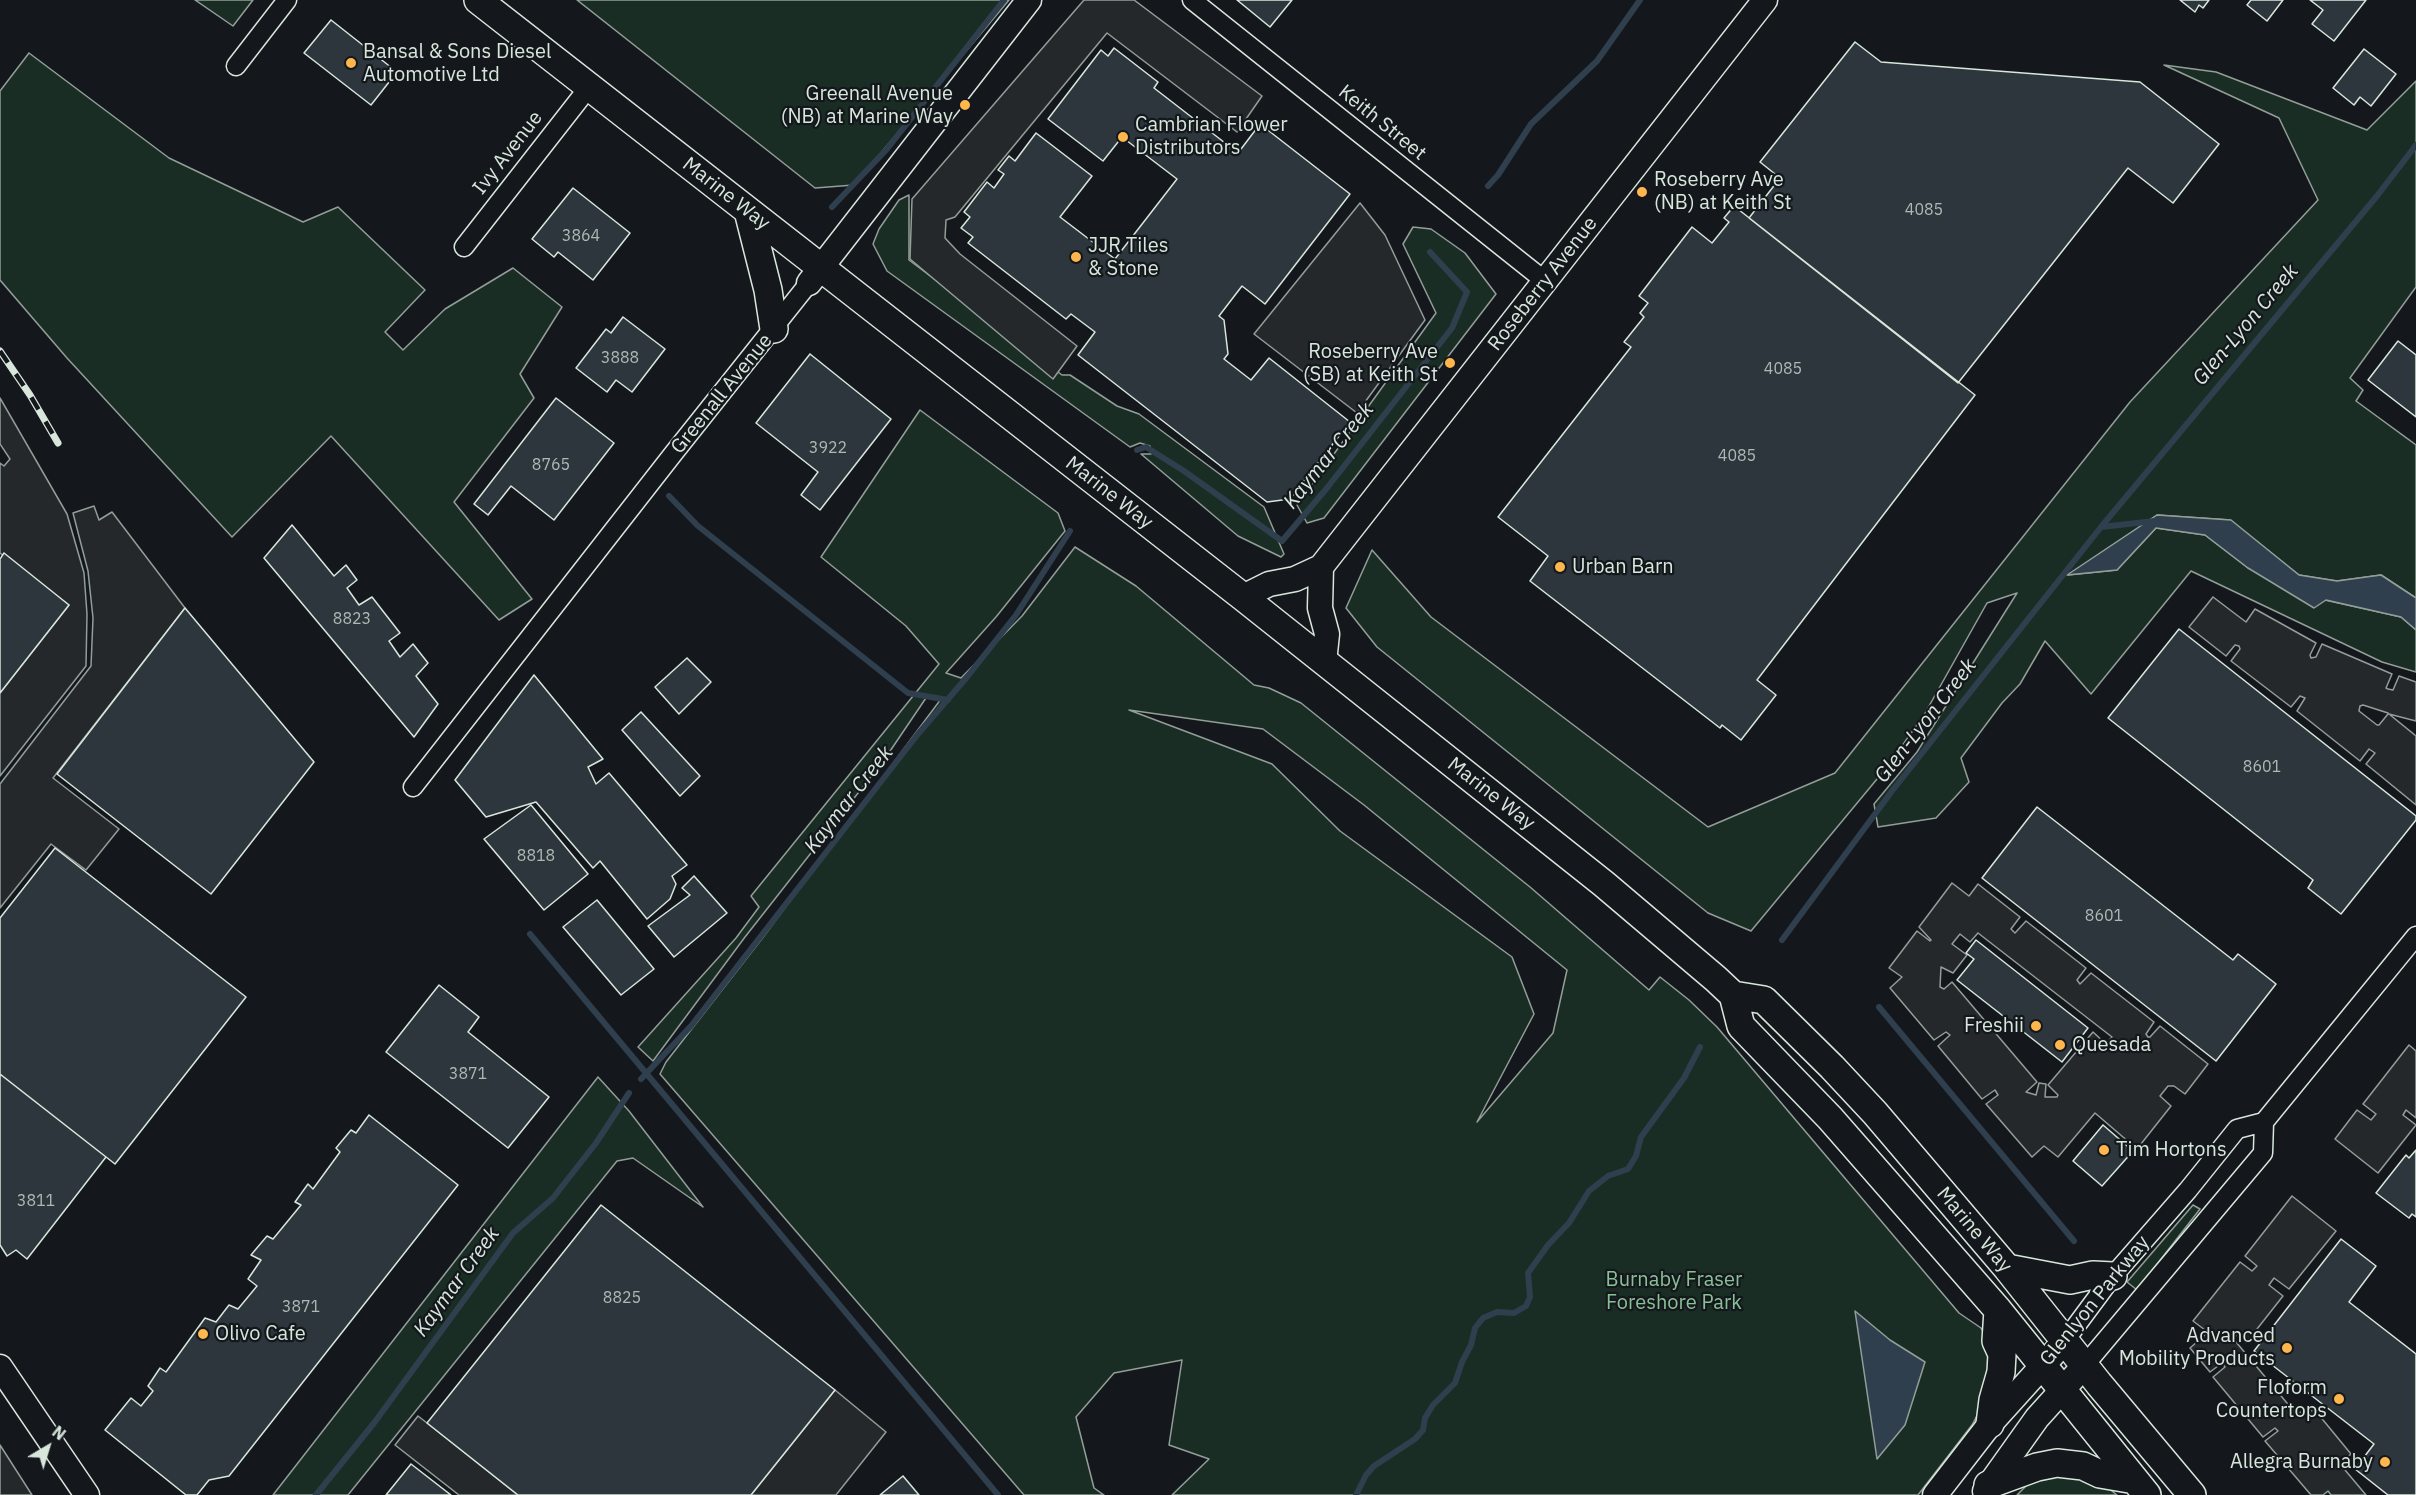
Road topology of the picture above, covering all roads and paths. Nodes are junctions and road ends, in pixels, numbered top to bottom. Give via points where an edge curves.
1 (287, 0) edge
2 (478, 0) edge
3 (1029, 0) edge
4 (1192, 0) edge
5 (1765, 0) edge
6 (236, 66) dead end
7 (589, 87) junction
8 (748, 211) junction
9 (464, 247) dead end
10 (815, 276) junction
11 (1545, 281) junction
12 (774, 328) junction
13 (1321, 567) junction
14 (1243, 597) junction
15 (1324, 662) junction
16 (413, 787) dead end
17 (2416, 936) edge
18 (1733, 995) junction
19 (2264, 1122) junction
20 (2007, 1268) junction
21 (2113, 1276) junction
22 (1998, 1310) junction
23 (2064, 1342) junction
24 (2043, 1366) junction
25 (2084, 1366) junction
26 (0, 1367) edge
27 (2063, 1391) junction
28 (1990, 1424) junction
29 (2141, 1488) edge
30 (1985, 1490) edge
31 (87, 1495) edge
32 (1935, 1495) edge
33 (2192, 1495) edge

1 - 6 street
2 - 7 main road, Marine Way
3 - 10 street, Greenall Avenue
4 - 11 street, Keith Street
5 - 11 street, Roseberry Avenue
7 - 8 main road, Marine Way
7 - 9 street, Ivy Avenue
8 - 10 main road, Marine Way
8 - 12 main road
10 - 12 street, Greenall Avenue
10 - 14 main road, Marine Way
11 - 13 street, Roseberry Avenue
12 - 16 street, Greenall Avenue
13 - 14 street, Roseberry Avenue
13 - 15 street via 1320,608 1327,634
14 - 15 main road, Marine Way
15 - 18 main road, Marine Way via 1604,884
17 - 19 street
18 - 20 main road, Marine Way via 1764,1000 1832,1067
18 - 22 main road, Marine Way via 1741,1026 1830,1119
19 - 21 street, Glenlyon Parkway via 2237,1129
19 - 25 street, Glenlyon Parkway via 2263,1153
20 - 21 main road via 2070,1280
20 - 23 main road, Marine Way
21 - 23 street, Glenlyon Parkway
22 - 24 main road, Marine Way
22 - 28 main road via 1996,1341 2002,1354 2001,1372
23 - 24 street, Glenlyon Parkway
23 - 25 main road, Marine Way
24 - 27 main road, Marine Way
24 - 28 street, Glenlyon Parkway
25 - 27 street, Glenlyon Parkway
25 - 33 main road, Marine Way
26 - 31 street
27 - 29 main road, Marine Way
27 - 30 street, Glenlyon Parkway via 2037,1418
28 - 32 street, Glenlyon Parkway
29 - 30 main road via 2083,1466 2057,1463 2037,1467

